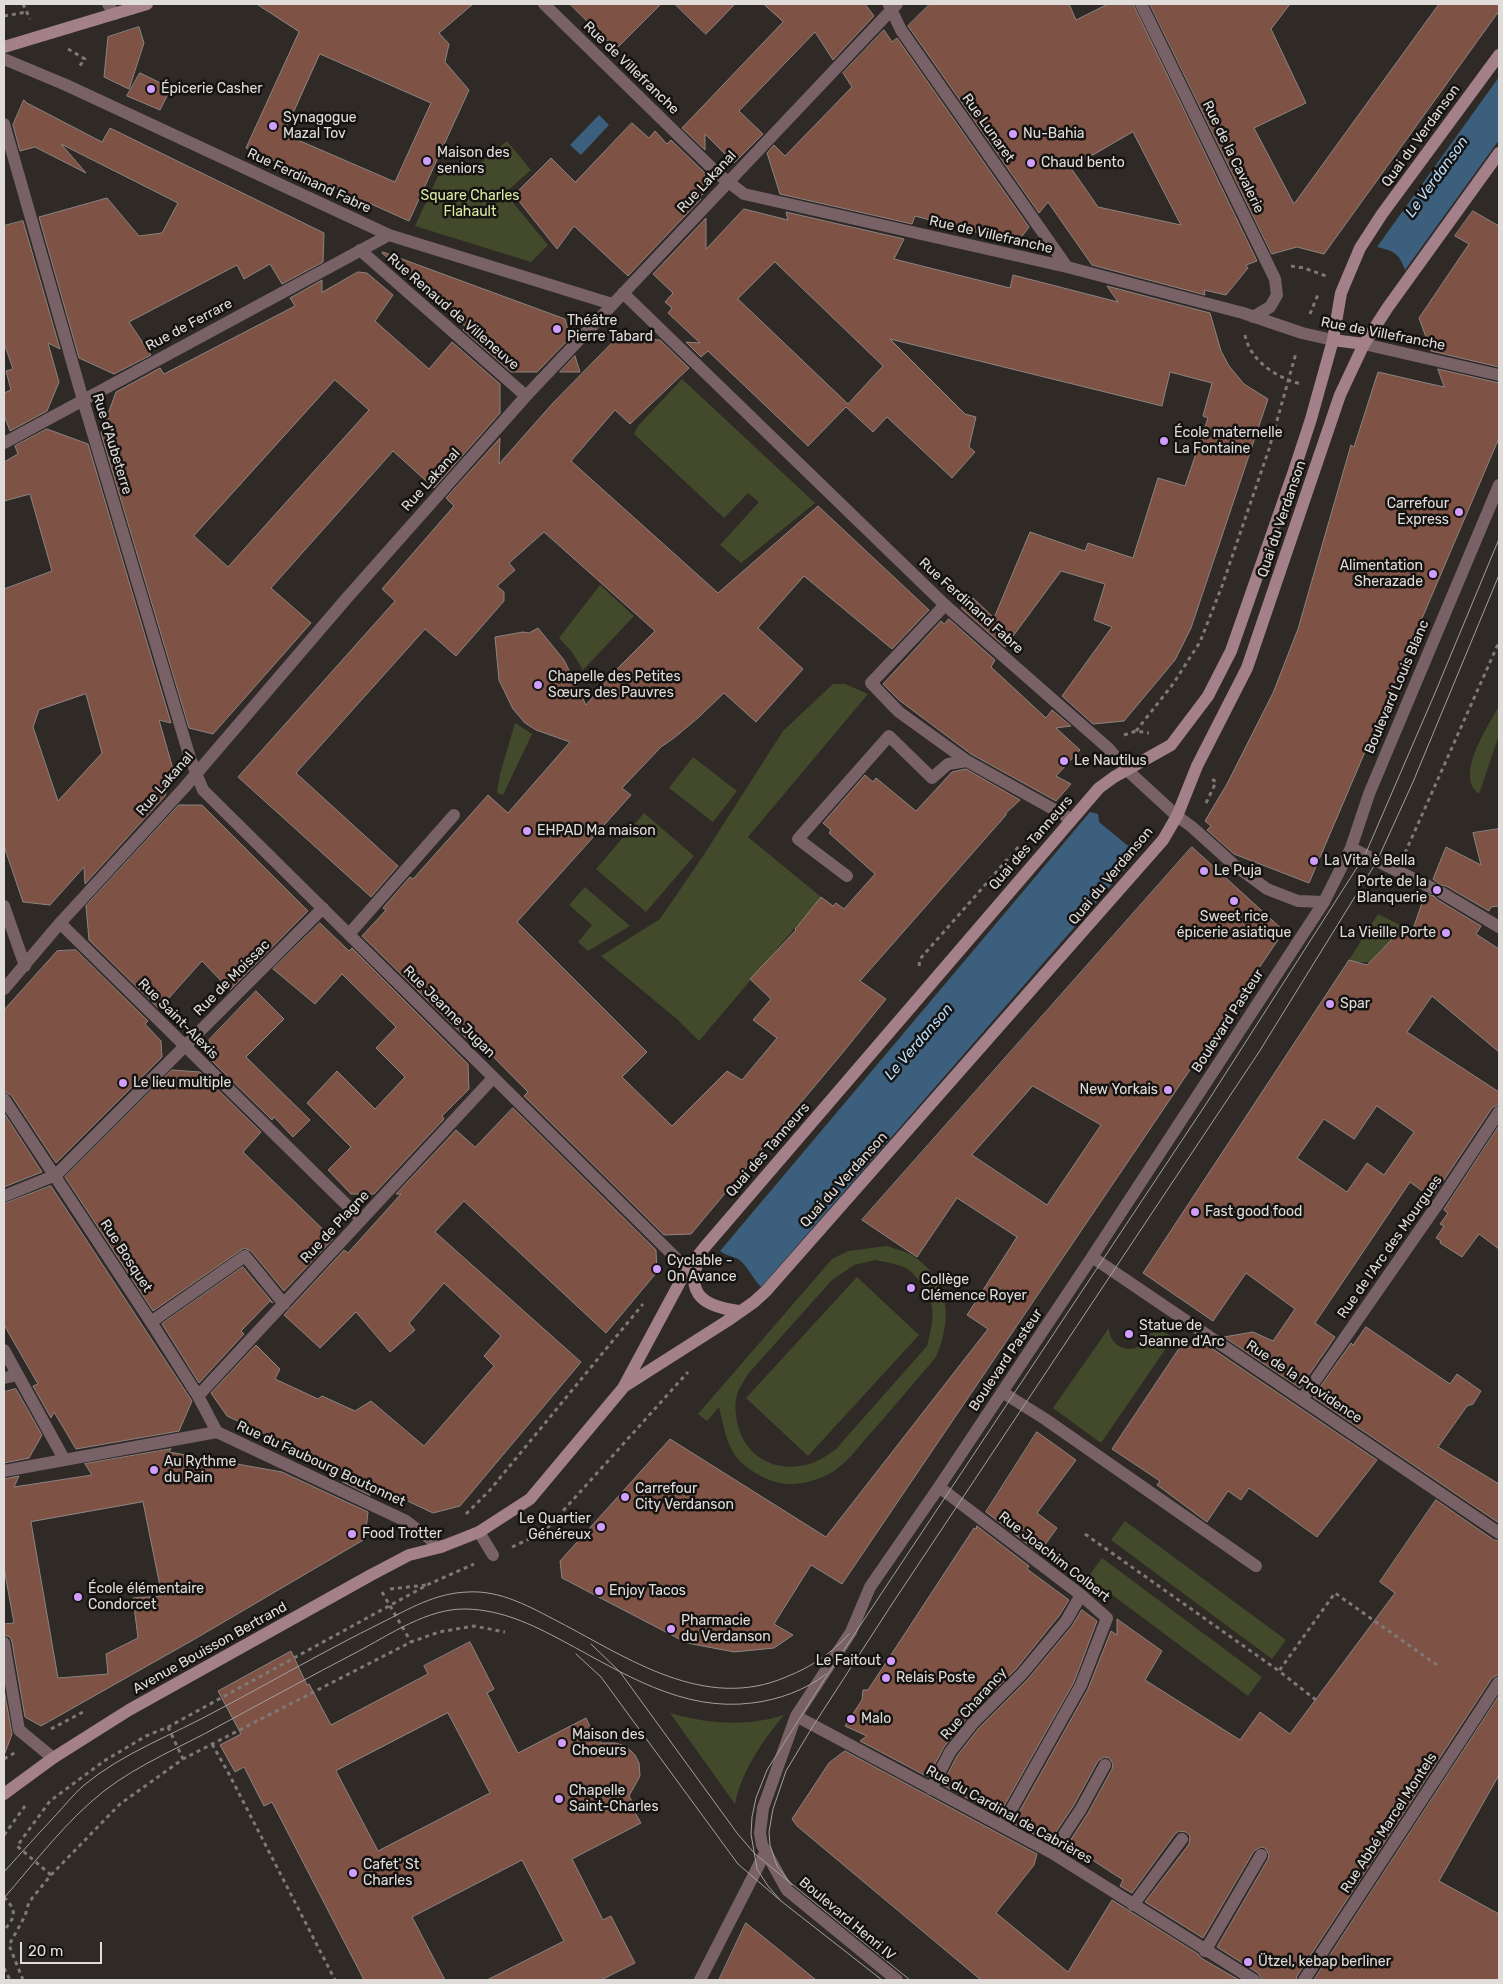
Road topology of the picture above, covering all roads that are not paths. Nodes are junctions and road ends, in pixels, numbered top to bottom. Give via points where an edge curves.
1 (147, 4) edge
2 (544, 4) edge
3 (1141, 4) edge
4 (892, 6) edge
5 (111, 9) edge
6 (4, 47) edge
7 (1499, 55) edge
8 (4, 58) edge
9 (4, 124) edge
10 (1499, 153) edge
11 (728, 182) junction
12 (389, 234) junction
13 (360, 250) junction
14 (1067, 267) junction
15 (623, 293) junction
16 (612, 304) junction
17 (1253, 317) junction
18 (1333, 340) junction
19 (1364, 344) junction
20 (1499, 375) edge
21 (526, 396) junction
22 (83, 400) junction
23 (4, 443) edge
24 (1499, 485) edge
25 (945, 605) junction
26 (967, 762) junction
27 (1127, 770) junction
28 (195, 772) junction
29 (454, 815) dead end
30 (1177, 816) junction
31 (1071, 819) junction
32 (1351, 848) junction
33 (846, 876) dead end
34 (1324, 902) junction
35 (4, 906) edge
36 (323, 908) junction
37 (60, 923) junction
38 (1499, 927) edge
39 (349, 934) junction
40 (25, 966) junction
41 (4, 989) edge
42 (186, 1047) junction
43 (493, 1078) junction
44 (4, 1099) edge
45 (1499, 1112) edge
46 (56, 1175) junction
47 (4, 1196) edge
48 (361, 1219) junction
49 (704, 1248) junction
50 (1092, 1257) junction
51 (686, 1269) junction
52 (284, 1304) junction
53 (739, 1311) junction
54 (151, 1322) junction
55 (4, 1350) edge
56 (18, 1375) junction
57 (4, 1378) edge
58 (623, 1388) junction
59 (1002, 1392) junction
60 (198, 1396) junction
61 (1303, 1398) junction
62 (217, 1432) junction
63 (64, 1459) junction
64 (4, 1471) edge
65 (939, 1487) junction
66 (479, 1532) junction
67 (1499, 1533) edge
68 (441, 1547) junction
69 (493, 1555) dead end
70 (1256, 1566) dead end
71 (1082, 1595) junction
72 (4, 1643) edge
73 (1499, 1682) edge
74 (796, 1716) junction
75 (53, 1758) junction
76 (1105, 1765) dead end
77 (931, 1789) junction
78 (4, 1794) edge
79 (1002, 1826) junction
80 (1182, 1839) dead end
81 (765, 1853) junction
82 (1052, 1853) junction
83 (1261, 1855) dead end
84 (1133, 1905) junction
85 (1206, 1951) junction
86 (700, 1980) edge
87 (897, 1980) edge
88 (1254, 1980) edge
89 (1304, 1980) edge

1 - 5 main road
2 - 11 street, Rue de Villefranche
3 - 17 street, Rue de la Cavalerie via 1275,279 1278,295 1270,307
4 - 11 street, Rue Lakanal
4 - 14 street, Rue Lunaret via 901,30
5 - 6 main road
7 - 18 main road, Quai du Verdanson via 1360,248 1341,293
8 - 12 street, Rue Ferdinand Fabre
9 - 22 street, Rue d'Aubeterre
10 - 19 main road, Quai du Verdanson
11 - 14 street, Rue de Villefranche via 744,194
11 - 15 street, Rue Lakanal
12 - 13 street, Rue de Ferrare
12 - 16 street, Rue Ferdinand Fabre
13 - 21 street, Rue Renaud de Villeneuve
13 - 22 street, Rue de Ferrare
14 - 17 street, Rue de Villefranche
15 - 16 street, Rue Lakanal
15 - 25 street, Rue Ferdinand Fabre
16 - 21 street, Rue Lakanal
17 - 18 street, Rue de Villefranche
18 - 19 main road, Rue de Villefranche
18 - 27 main road, Quai du Verdanson via 1311,419 1231,651 1208,696 1171,745
19 - 20 street, Rue de Villefranche
19 - 30 main road, Quai du Verdanson via 1340,395 1247,668 1197,766
21 - 28 street, Rue Lakanal
22 - 23 street, Rue de Ferrare
22 - 28 street, Rue d'Aubeterre
24 - 32 street, Boulevard Louis Blanc via 1369,794
25 - 26 street via 871,683 898,712
25 - 27 street, Rue Ferdinand Fabre via 1108,748
26 - 31 street
26 - 33 street via 948,764 932,778 889,736 798,840
27 - 30 street, Rue Ferdinand Fabre
27 - 31 main road, Quai des Tanneurs via 1100,788
28 - 36 street, Rue Jeanne Jugan via 203,790
28 - 37 street, Rue Lakanal
29 - 39 street
30 - 34 street, Rue Ferdinand Fabre via 1267,889 1298,901
30 - 53 main road, Quai du Verdanson via 1150,857 766,1291
31 - 49 main road, Quai des Tanneurs
32 - 34 street, Boulevard Louis Blanc
32 - 38 street via 1437,890
34 - 50 street, Boulevard Pasteur
35 - 40 street
36 - 39 street, Rue Jeanne Jugan
36 - 42 street, Rue de Moissac
37 - 40 street, Rue Lakanal
37 - 42 street, Rue Saint-Alexis
39 - 43 street, Rue Jeanne Jugan
40 - 41 street, Rue Lakanal
42 - 46 street, Rue de Moissac
42 - 48 street, Rue Saint-Alexis
43 - 48 street, Rue de Plagne
43 - 51 street, Rue Jeanne Jugan
44 - 46 street, Rue Bosquet
45 - 61 street, Rue de l'Arc des Mourgues
46 - 47 street
46 - 54 street, Rue Bosquet
48 - 52 street, Rue de Plagne
49 - 51 main road, Quai des Tanneurs
49 - 53 main road via 694,1273 696,1291 715,1306
50 - 59 street, Boulevard Pasteur
50 - 61 street, Rue de la Providence
51 - 58 main road, Quai des Tanneurs
52 - 54 street via 246,1256
52 - 60 street, Rue de Plagne
53 - 58 main road, Quai du Verdanson
54 - 60 street, Rue Bosquet
55 - 56 street
56 - 57 street
56 - 63 street
58 - 66 main road, Quai des Tanneurs via 530,1499
59 - 65 street, Boulevard Pasteur
59 - 70 street
60 - 62 street, Rue Bosquet
61 - 67 street, Rue de la Providence
62 - 63 street, Rue du Faubourg Boutonnet
62 - 68 street, Rue du Faubourg Boutonnet via 406,1521
63 - 64 street, Rue du Faubourg Boutonnet
65 - 71 street, Rue Joachim Colbert
65 - 74 street, Boulevard Pasteur via 870,1587 851,1632
66 - 68 main road, Quai des Tanneurs
66 - 69 street
68 - 75 main road, Avenue Bouisson Bertrand via 408,1556 371,1575 129,1710
71 - 77 street, Rue Charancy via 1066,1621 1022,1674 973,1723 950,1752
71 - 79 street, Rue Joachim Colbert via 1108,1618 1081,1685
72 - 75 street via 19,1730
73 - 89 street, Rue Abbé Marcel Montels
74 - 77 street, Rue du Cardinal de Cabrières
74 - 81 street, Boulevard Pasteur via 763,1808 760,1833
75 - 78 main road, Avenue Bouisson Bertrand
76 - 82 street
77 - 79 street, Rue du Cardinal de Cabrières
79 - 82 street, Rue du Cardinal de Cabrières
80 - 84 street
81 - 86 street
81 - 87 street, Boulevard Henri IV via 787,1890
82 - 84 street, Rue du Cardinal de Cabrières
83 - 85 street
84 - 85 street, Rue du Cardinal de Cabrières
85 - 88 street, Rue du Cardinal de Cabrières

